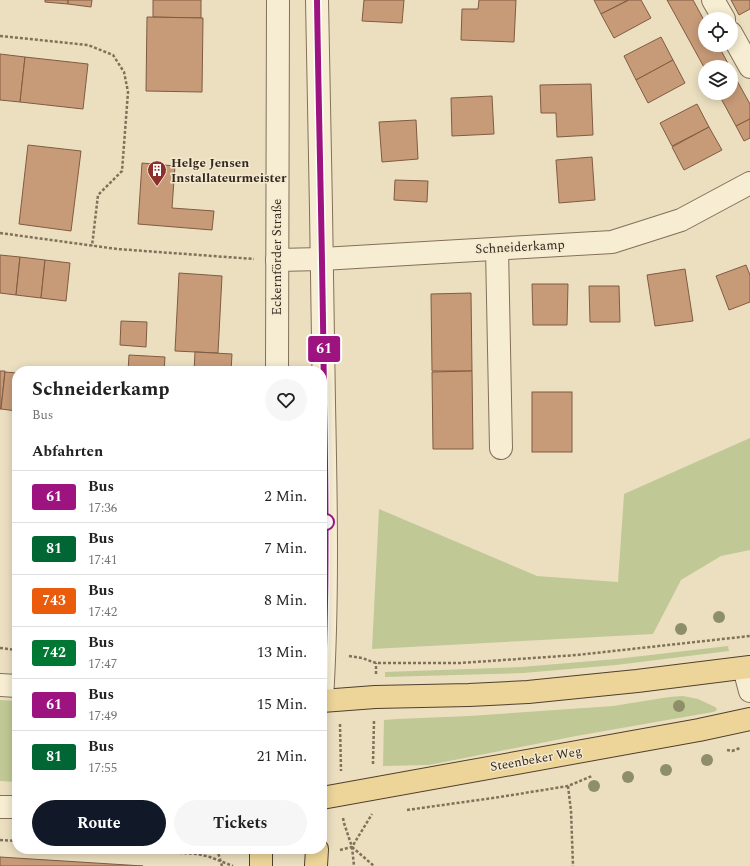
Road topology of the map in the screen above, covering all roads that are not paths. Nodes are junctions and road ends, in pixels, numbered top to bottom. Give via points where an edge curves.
1 (278, 0) edge
2 (317, 0) edge
3 (713, 0) edge
4 (720, 12) edge
5 (738, 46) edge
6 (750, 67) edge
7 (750, 183) edge
8 (497, 249) junction
9 (322, 259) junction
10 (277, 260) junction
11 (277, 366) edge
12 (324, 366) edge
13 (501, 448) dead end
14 (747, 667) edge
15 (0, 685) edge
16 (12, 686) edge
17 (327, 688) edge
18 (750, 692) edge
19 (328, 700) edge
20 (750, 719) edge
21 (332, 797) edge
22 (0, 807) edge
23 (12, 807) edge
24 (261, 854) edge
25 (317, 854) edge
26 (261, 866) edge
27 (316, 866) edge

1 - 10 street, Eckernförder Straße
2 - 9 street
3 - 4 street
5 - 6 street
7 - 8 street, Schneiderkamp via 681,220 612,242
8 - 9 street, Schneiderkamp
8 - 13 street
9 - 10 street, Schneiderkamp
9 - 12 street
10 - 11 street, Eckernförder Straße
14 - 18 street
14 - 19 main road via 528,692
15 - 16 street
17 - 19 street
20 - 21 main road, Steenbeker Weg
22 - 23 street
24 - 26 main road
25 - 27 main road

